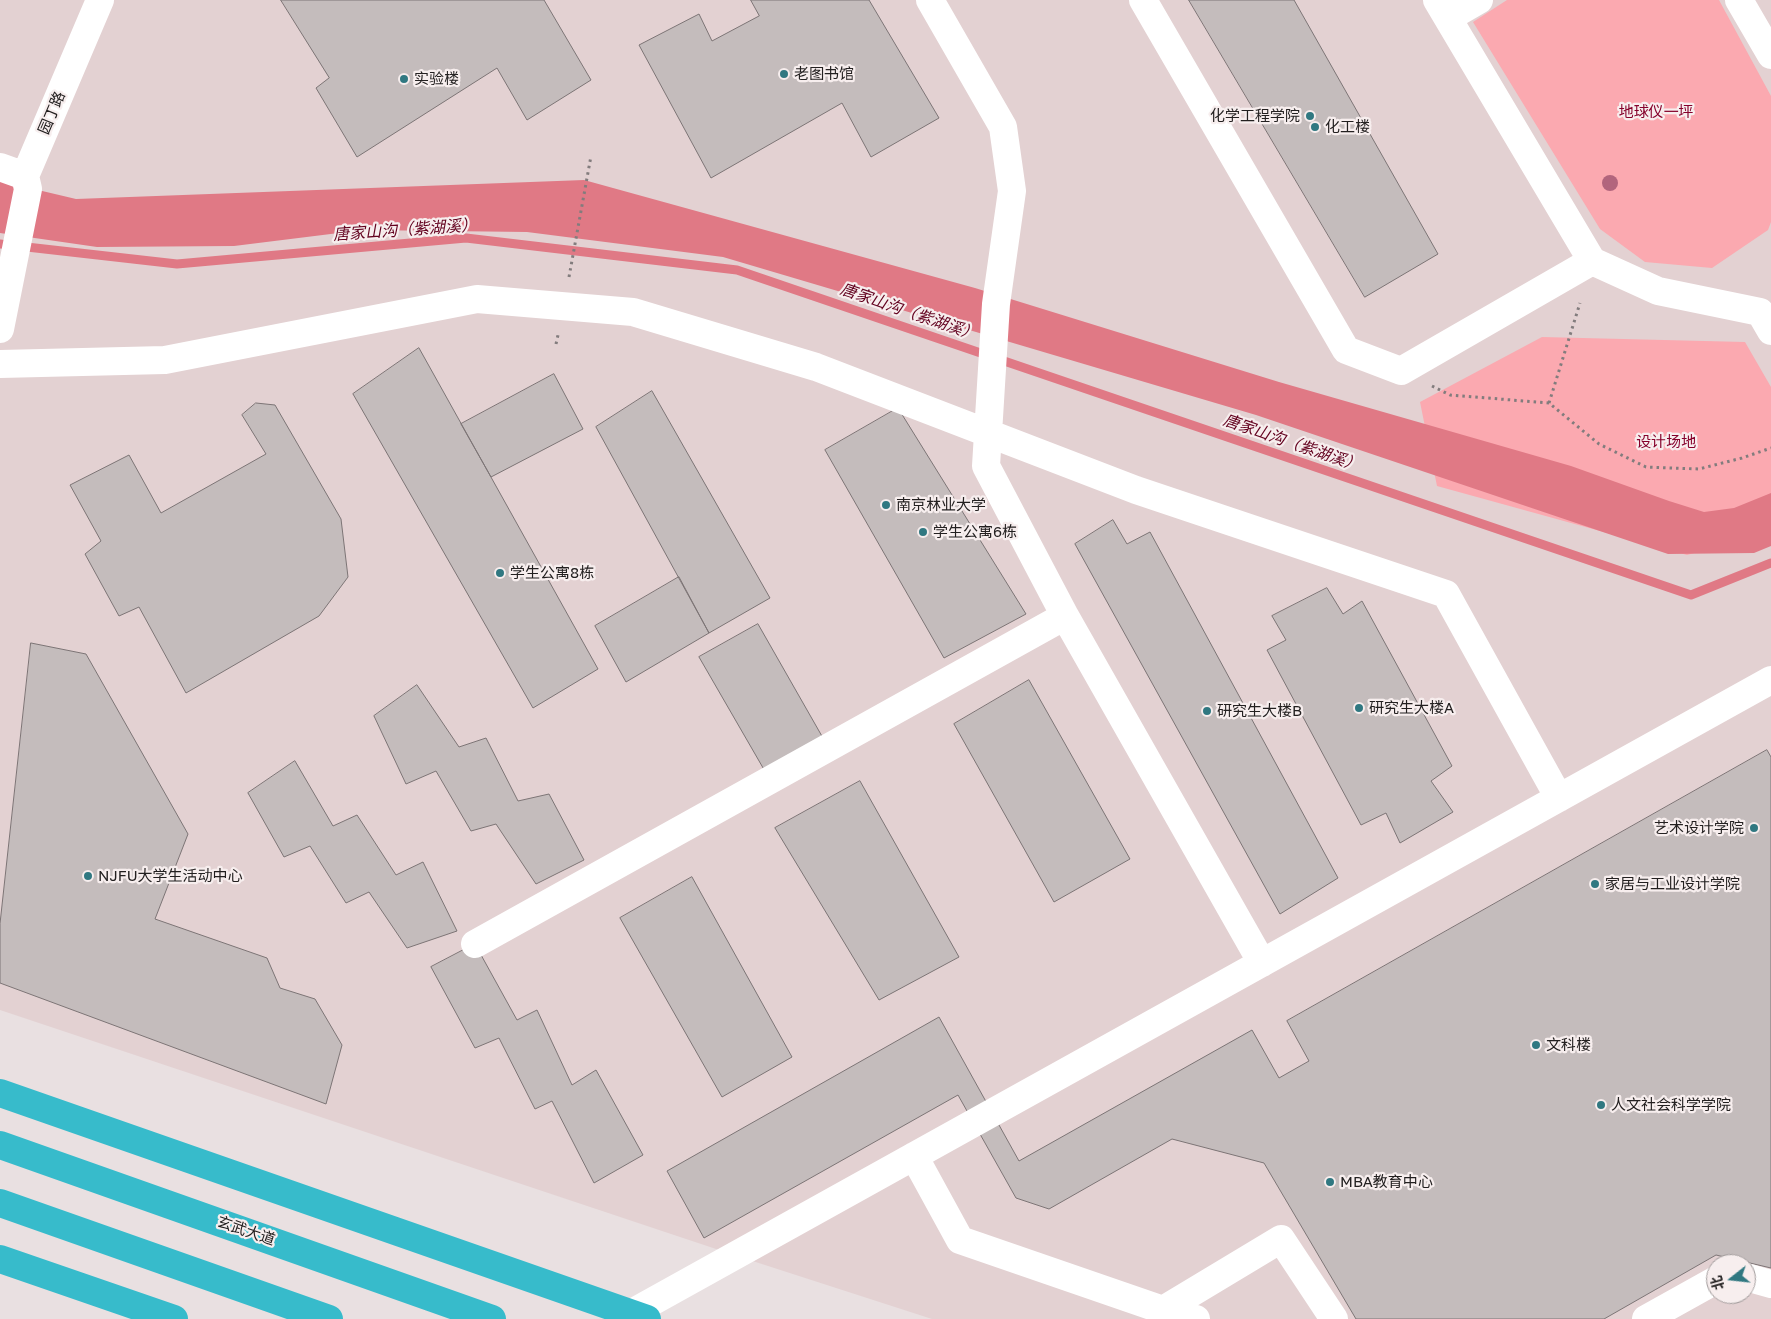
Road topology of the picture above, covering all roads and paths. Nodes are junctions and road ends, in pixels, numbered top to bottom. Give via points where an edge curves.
1 (100, 0) edge
2 (930, 0) edge
3 (1143, 0) edge
4 (1479, 0) edge
5 (1739, 0) edge
6 (1443, 9) edge
7 (1771, 55) edge
8 (591, 156) dead end
9 (12, 171) edge
10 (1592, 261) junction
11 (570, 268) dead end
12 (1767, 313) edge
13 (0, 329) edge
14 (0, 364) edge
15 (1400, 371) junction
16 (1549, 403) junction
17 (988, 432) junction
18 (1771, 448) edge
19 (1065, 616) junction
20 (1771, 680) edge
21 (1559, 798) junction
22 (475, 944) dead end
23 (1262, 963) junction
24 (0, 1094) edge
25 (0, 1145) edge
26 (914, 1156) junction
27 (0, 1203) edge
28 (0, 1259) edge
29 (1756, 1280) edge
30 (1771, 1284) edge
31 (1706, 1286) edge
32 (1163, 1310) junction
33 (639, 1316) edge
34 (174, 1319) edge
35 (329, 1319) edge
36 (492, 1319) edge
37 (1196, 1319) edge
38 (1334, 1319) edge
39 (1646, 1319) edge

1 - 9 lane, 园丁路
2 - 17 lane via 1003,127 1012,191 996,304
3 - 15 lane via 1346,350
4 - 6 lane
5 - 7 lane
6 - 10 lane
8 - 11 path
9 - 13 lane, 园丁路 via 28,189
10 - 12 lane via 1658,291
10 - 15 lane
10 - 16 path
14 - 17 lane via 165,360 477,299 633,312 816,367
15 - 16 path via 1450,395
16 - 18 path via 1599,444 1646,468 1699,469
17 - 19 lane via 986,466
17 - 21 lane via 1136,490 1446,594
19 - 22 lane
19 - 23 lane
20 - 21 lane
21 - 23 lane
23 - 26 lane
24 - 33 highway
25 - 36 highway, 玄武大道
26 - 32 lane via 960,1240
26 - 33 lane
27 - 35 highway
28 - 34 highway
29 - 30 lane
31 - 39 lane
32 - 37 lane
32 - 38 lane via 1281,1239

